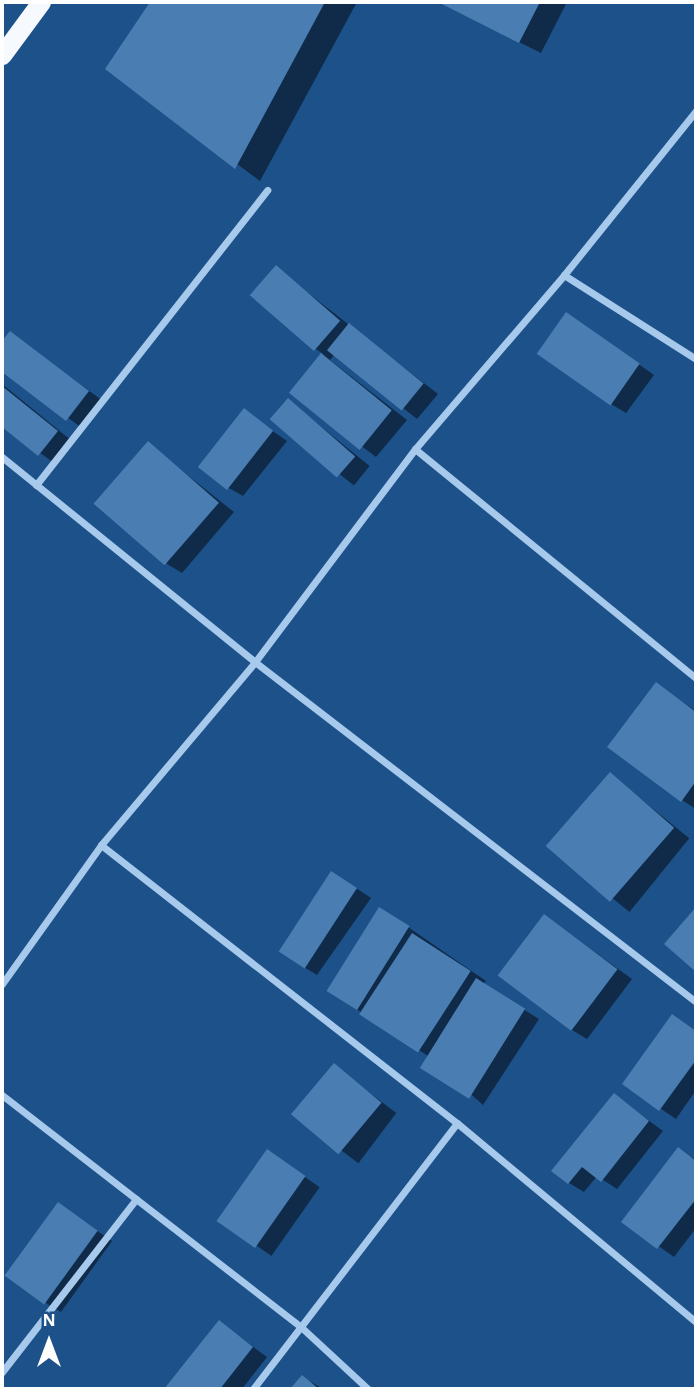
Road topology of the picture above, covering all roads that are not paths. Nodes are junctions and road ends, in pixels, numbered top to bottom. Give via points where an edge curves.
1 (41, 2) edge
2 (2, 54) edge
3 (696, 111) edge
4 (267, 190) dead end
5 (564, 275) junction
6 (696, 359) edge
7 (415, 449) junction
8 (2, 457) edge
9 (36, 485) junction
10 (255, 662) junction
11 (696, 678) edge
12 (101, 845) junction
13 (2, 984) edge
14 (696, 1002) edge
15 (2, 1096) edge
16 (457, 1123) junction
17 (136, 1199) junction
18 (696, 1321) edge
19 (301, 1327) junction
20 (2, 1372) edge
21 (253, 1389) edge
22 (368, 1389) edge

1 - 2 highway
3 - 5 street
4 - 9 street
5 - 6 street
5 - 7 street
7 - 10 street
7 - 11 street
8 - 9 street
9 - 10 street
10 - 12 street
10 - 14 street
12 - 13 street
12 - 16 street
15 - 17 street
16 - 18 street
16 - 19 street
17 - 19 street
17 - 20 street
19 - 21 street
19 - 22 street

